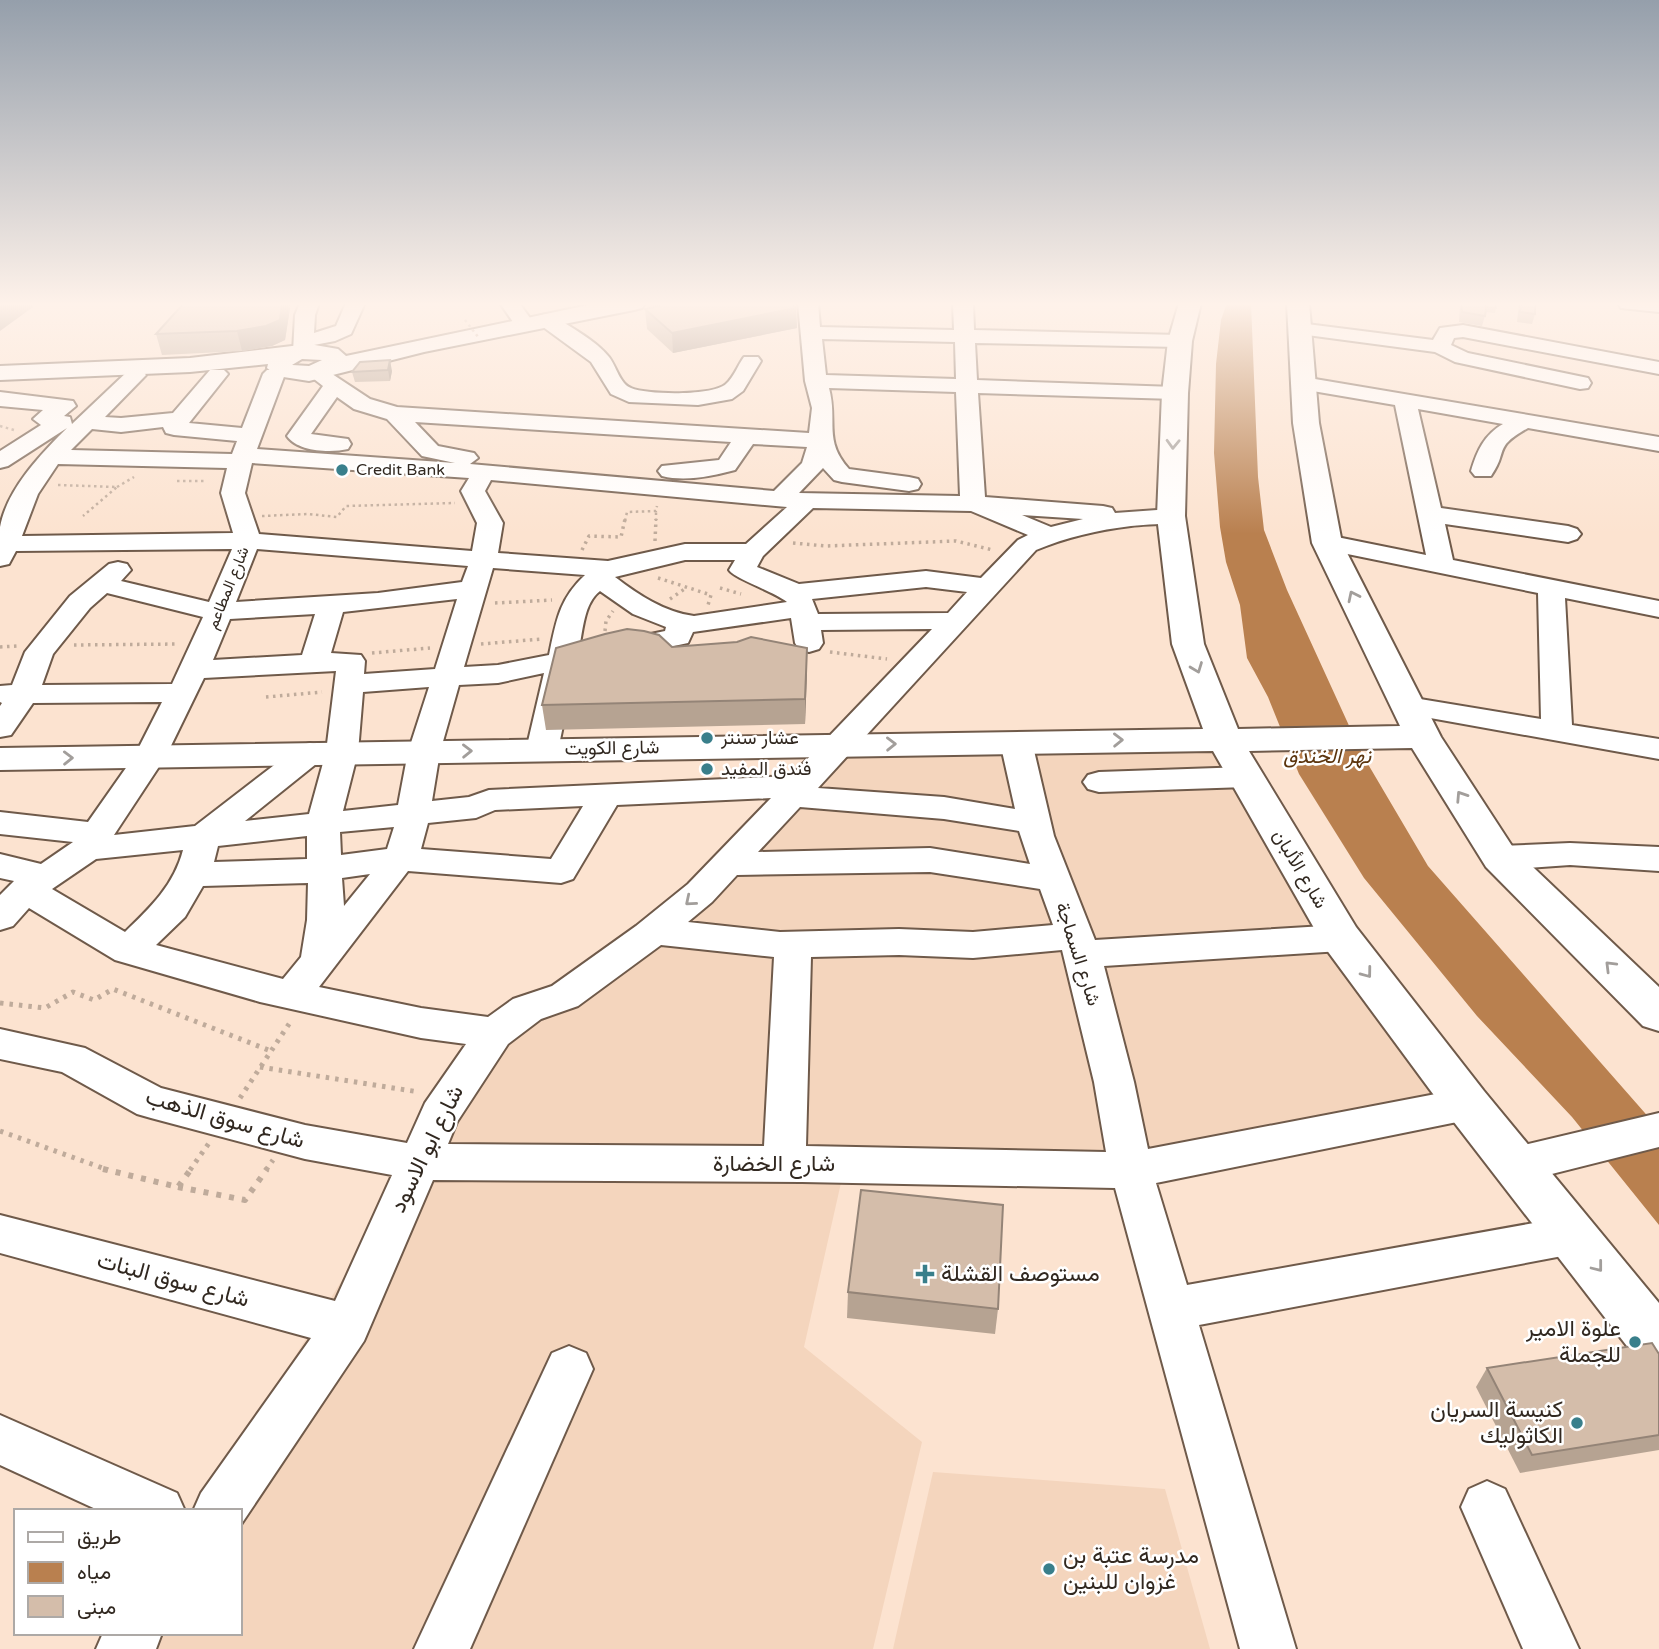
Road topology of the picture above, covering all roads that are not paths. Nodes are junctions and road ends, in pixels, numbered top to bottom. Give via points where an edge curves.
1 (22, 380) edge
2 (41, 380) edge
3 (130, 380) edge
4 (211, 380) edge
5 (296, 380) edge
6 (305, 380) edge
7 (329, 380) edge
8 (610, 380) edge
9 (739, 380) edge
10 (968, 380) edge
11 (1176, 380) edge
12 (1303, 380) edge
13 (1511, 380) edge
14 (1581, 380) edge
15 (816, 381) joint
16 (2, 382) edge
17 (1303, 383) junction
18 (968, 386) junction
19 (1175, 393) junction
20 (1405, 400) junction
21 (1566, 405) junction
22 (180, 419) junction
23 (1524, 421) junction
24 (88, 422) junction
25 (403, 422) junction
26 (747, 436) junction
27 (820, 441) junction
28 (1659, 444) edge
29 (362, 446) dead end
30 (245, 451) junction
31 (51, 457) junction
32 (0, 461) edge
33 (1483, 471) dead end
34 (484, 472) junction
35 (29, 489) junction
36 (0, 494) edge
37 (780, 498) junction
38 (973, 498) junction
39 (807, 501) junction
40 (1430, 514) junction
41 (1158, 516) junction
42 (244, 529) junction
43 (1568, 534) dead end
44 (1048, 535) junction
45 (154, 540) junction
46 (1327, 543) junction
47 (759, 546) junction
48 (4, 551) edge
49 (1441, 565) junction
50 (603, 569) junction
51 (101, 584) junction
52 (477, 584) junction
53 (987, 587) junction
54 (1551, 588) junction
55 (332, 603) junction
56 (1659, 609) edge
57 (218, 612) junction
58 (802, 617) junction
59 (954, 621) junction
60 (697, 632) junction
61 (562, 662) junction
62 (314, 663) junction
63 (194, 669) junction
64 (448, 676) junction
65 (348, 687) junction
66 (11, 695) edge
67 (1410, 726) junction
68 (0, 728) edge
69 (1557, 732) junction
70 (1235, 738) junction
71 (1016, 741) junction
72 (837, 744) junction
73 (1659, 749) edge
74 (542, 750) junction
75 (424, 752) junction
76 (326, 753) junction
77 (150, 756) junction
78 (0, 759) edge
79 (1245, 777) junction
80 (1099, 782) dead end
81 (796, 791) junction
82 (606, 794) junction
83 (414, 814) junction
84 (0, 823) edge
85 (324, 823) junction
86 (1034, 823) junction
87 (204, 836) junction
88 (92, 841) junction
89 (1500, 858) junction
90 (399, 859) junction
91 (1659, 859) edge
92 (728, 864) junction
93 (325, 870) junction
94 (191, 874) junction
95 (1054, 879) junction
96 (13, 895) edge
97 (653, 931) junction
98 (1341, 938) junction
99 (793, 945) junction
100 (1079, 945) junction
101 (128, 951) junction
102 (304, 986) junction
103 (1659, 1014) edge
104 (494, 1033) junction
105 (0, 1044) edge
106 (1467, 1104) junction
107 (1659, 1130) edge
108 (417, 1162) junction
109 (784, 1164) junction
110 (1516, 1165) junction
111 (1131, 1170) junction
112 (0, 1234) edge
113 (1573, 1235) junction
114 (1172, 1309) junction
115 (346, 1326) junction
116 (1659, 1345) edge
117 (569, 1369) dead end
118 (0, 1440) edge
119 (1487, 1507) dead end
120 (155, 1509) edge
121 (220, 1509) edge
122 (442, 1649) edge
123 (1268, 1649) edge
124 (1551, 1649) edge

1 - 16 main road
2 - 16 main road
3 - 24 street
4 - 22 street
5 - 30 street, شارع المطاعم
6 - 29 street via 298,436 307,441
7 - 25 street via 362,404
8 - 9 street via 629,395 691,398 725,393
10 - 18 street
11 - 19 main road, شارع الألبان
12 - 17 main road
13 - 21 street
14 - 21 street
15 - 18 street
15 - 27 street via 823,408
16 - 32 street via 65,406 44,419 62,422
17 - 20 street
17 - 46 main road
18 - 19 street
18 - 38 street
19 -> 41 main road, شارع الألبان
20 - 23 street
20 - 40 street
21 - 23 street
21 - 28 street
22 - 24 street via 121,425
22 - 30 street via 174,428
23 - 33 street via 1490,444
24 - 31 street
25 - 26 street
25 - 26 street via 430,451 446,456 681,470 727,465
26 - 27 street
27 - 37 street via 813,465
27 - 38 street via 832,466 842,475
30 - 31 street
30 - 34 street
30 - 42 street, شارع المطاعم via 233,493
31 - 35 street
34 - 37 street via 660,499
34 - 52 street via 473,491 490,523
35 - 36 street
35 - 48 street
37 - 39 street
38 - 39 street
38 - 41 street
38 - 44 street
39 - 47 street
40 - 43 street
40 - 49 street
41 - 44 street
41 -> 70 main road, شارع الألبان via 1188,644
42 - 45 street
42 - 52 street
42 - 57 street, شارع المطاعم
44 - 53 street, شارع ابو الاسود via 1027,545
45 - 48 street
45 - 51 street
46 - 49 street
67 -> 46 main road
47 - 50 street via 685,552
47 - 58 street via 742,570 777,583
49 - 54 street
50 - 52 street
50 - 60 street via 640,607
50 - 61 street via 578,599
51 - 57 street
51 - 66 street via 39,652
52 - 55 street
52 - 64 street
53 - 58 street via 926,579
53 - 59 street, شارع ابو الاسود
54 - 56 street
54 - 69 street
55 - 57 street
55 - 62 street
57 - 63 street, شارع المطاعم
58 - 59 street
58 - 60 street
59 - 72 street, شارع ابو الاسود
60 - 61 street
61 - 64 street via 498,674
61 - 74 street
62 - 63 street
62 - 65 street via 351,661
63 - 66 street
63 - 77 street, شارع المطاعم
64 - 65 street
64 - 75 street
65 - 76 street
66 - 68 street
67 - 69 street
67 - 70 main road, شارع الكويت
89 -> 67 main road
69 - 73 street
71 -> 70 main road, شارع الكويت
70 - 79 main road, شارع الألبان
72 -> 71 main road, شارع الكويت
71 - 86 street, شارع السماجة
72 - 74 main road, شارع الكويت
72 - 81 street, شارع ابو الاسود
75 -> 74 main road, شارع الكويت
75 - 76 main road, شارع الكويت
75 - 83 street
76 - 77 main road, شارع الكويت
76 - 85 street
76 - 87 street
78 -> 77 main road, شارع الكويت
77 - 88 street, شارع المطاعم
79 - 80 street
79 - 98 main road, شارع الألبان
81 - 82 street
81 - 86 street
81 - 92 street, شارع ابو الاسود
82 - 83 street via 489,800 476,807
82 - 90 street via 561,871
83 - 85 street
83 - 90 street
84 - 88 street
85 - 87 street
85 - 93 street
86 - 95 street, شارع السماجة
87 - 88 street
87 - 94 street
88 - 96 street
89 - 91 street via 1570,854
103 -> 89 main road
90 - 93 street
90 - 102 street
92 - 95 street via 930,860
92 -> 97 street, شارع ابو الاسود
93 - 94 street
93 - 102 street via 326,930
94 - 101 street via 172,908
95 - 100 street, شارع السماجة
96 - 101 street
97 - 99 street
97 - 104 street, شارع ابو الاسود via 565,996 527,1009
98 - 100 street
98 -> 106 main road, شارع الألبان
99 - 100 street
99 - 109 street
100 - 111 street, شارع السماجة
101 - 102 street
102 - 104 street via 421,1023
104 - 108 street, شارع ابو الاسود via 451,1097
105 - 108 street, شارع سوق الذهب via 71,1059 151,1102 288,1138
106 - 110 main road, شارع الألبان
106 - 111 street, شارع الخضارة
107 - 110 street
108 - 109 street, شارع الخضارة
108 - 115 street, شارع ابو الاسود
109 - 111 street, شارع الخضارة
110 - 113 main road, شارع الألبان
111 - 114 street, شارع السماجة
112 - 115 street, شارع سوق البنات
113 - 114 street
113 -> 116 main road, شارع الألبان
114 - 123 street, شارع السماجة
115 - 121 street, شارع ابو الاسود
117 - 122 street
118 - 120 street
119 - 124 street

